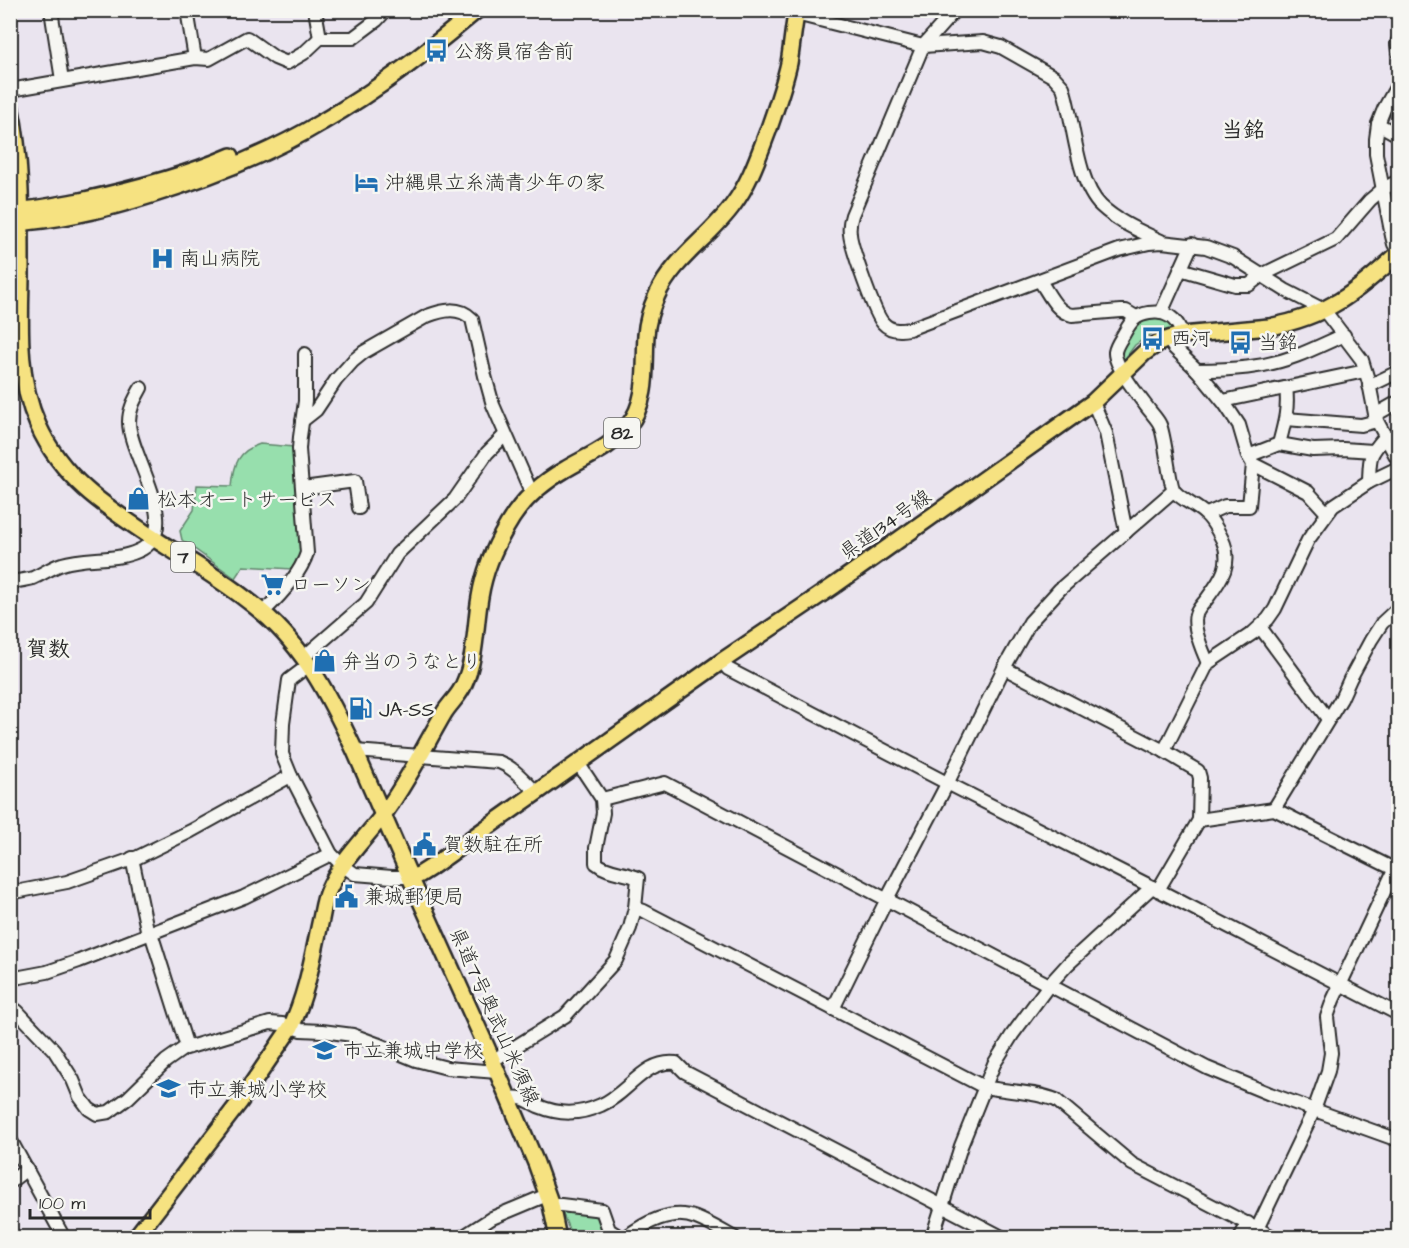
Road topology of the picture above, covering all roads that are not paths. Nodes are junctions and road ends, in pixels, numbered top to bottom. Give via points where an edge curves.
1 (51, 10) edge
2 (187, 10) edge
3 (315, 10) edge
4 (386, 10) edge
5 (461, 10) edge
6 (955, 10) edge
7 (480, 12) edge
8 (797, 12) edge
9 (320, 38) junction
10 (1398, 41) edge
11 (923, 46) junction
12 (1398, 52) edge
13 (195, 58) junction
14 (62, 80) junction
15 (1398, 84) edge
16 (10, 90) edge
17 (10, 105) edge
18 (1378, 124) junction
19 (1398, 135) edge
20 (1398, 181) edge
21 (1383, 189) junction
22 (16, 217) edge
23 (1162, 242) junction
24 (1192, 244) junction
25 (1398, 252) edge
26 (1180, 269) junction
27 (1262, 275) junction
28 (1040, 281) junction
29 (1324, 310) junction
30 (1161, 313) junction
31 (1136, 317) junction
32 (1344, 335) junction
33 (1175, 337) junction
34 (304, 354) dead end
35 (1197, 370) junction
36 (1365, 371) junction
37 (1398, 372) edge
38 (1123, 373) junction
39 (1369, 386) junction
40 (141, 387) dead end
41 (1286, 388) junction
42 (1222, 401) junction
43 (1093, 402) junction
44 (1398, 402) edge
45 (1376, 418) junction
46 (1286, 419) junction
47 (302, 421) junction
48 (1398, 433) edge
49 (505, 435) junction
50 (1386, 438) junction
51 (1279, 444) junction
52 (1373, 451) junction
53 (1250, 460) junction
54 (1398, 460) edge
55 (1398, 468) edge
56 (1369, 482) junction
57 (303, 488) junction
58 (1173, 491) junction
59 (532, 494) junction
60 (359, 508) dead end
61 (1327, 513) junction
62 (1207, 514) junction
63 (1126, 532) junction
64 (153, 538) junction
65 (10, 582) edge
66 (1398, 608) edge
67 (263, 612) junction
68 (1260, 627) junction
69 (306, 661) junction
70 (722, 661) junction
71 (1208, 663) junction
72 (1004, 668) junction
73 (1328, 719) junction
74 (355, 751) junction
75 (1164, 751) junction
76 (421, 755) junction
77 (578, 763) junction
78 (291, 776) junction
79 (947, 783) junction
80 (537, 793) junction
81 (602, 799) junction
82 (1274, 809) junction
83 (383, 815) junction
84 (1198, 820) junction
85 (132, 858) junction
86 (337, 859) junction
87 (1397, 867) edge
88 (410, 877) junction
89 (1155, 888) junction
90 (10, 893) edge
91 (887, 899) junction
92 (635, 908) junction
93 (149, 934) junction
94 (10, 980) edge
95 (1340, 983) junction
96 (1049, 985) junction
97 (10, 1007) edge
98 (833, 1009) junction
99 (1398, 1014) edge
100 (291, 1027) junction
101 (187, 1047) junction
102 (494, 1066) junction
103 (984, 1087) junction
104 (508, 1098) junction
105 (1314, 1110) junction
106 (10, 1139) edge
107 (1398, 1140) edge
108 (27, 1169) junction
109 (10, 1182) edge
110 (549, 1200) junction
111 (942, 1205) junction
112 (1252, 1226) junction
113 (64, 1238) edge
114 (135, 1238) edge
115 (461, 1238) edge
116 (558, 1238) edge
117 (624, 1238) edge
118 (735, 1238) edge
119 (932, 1238) edge
120 (1004, 1238) edge
121 (1240, 1238) edge
122 (1275, 1238) edge

1 - 14 street
2 - 13 street
3 - 9 street
4 - 9 street via 353,38
5 - 22 main road via 354,91 246,150 146,185
6 - 11 street
7 - 22 main road via 380,86 261,154 129,202 53,218
8 - 11 street
8 - 59 main road, 82 via 784,83 748,181 731,209 672,272 655,300 648,320 644,387 631,423 606,447 564,470
9 - 13 street via 287,63 247,38 209,59
10 - 12 street
11 - 23 street via 992,44 1059,82 1083,172 1095,200 1110,214
11 - 28 street via 849,224 854,251 880,321 890,329 909,329
13 - 14 street
14 - 16 street
15 - 18 street
17 - 22 main road, 県道7号奥武山米須線 / 7 via 18,156
18 - 19 street
18 - 21 street via 1376,154
20 - 21 street
21 - 25 street
21 - 27 street via 1336,239
22 - 64 main road, 県道7号奥武山米須線 / 7 via 22,366 38,426 69,474 98,500
23 - 24 street
23 - 28 street via 1119,250
24 - 26 street
24 - 27 street via 1233,257
25 - 29 main road, 県道134号線 via 1358,289
26 - 27 street via 1235,285 1249,285
26 - 30 street
27 - 29 street
28 - 31 street via 1059,309 1067,314 1126,311
29 - 32 street
29 - 33 main road, 県道134号線 via 1276,326
30 - 31 street
30 - 33 street via 1178,324
31 - 38 street via 1115,353
32 - 35 street via 1295,357 1267,364
32 - 36 street
33 - 35 street via 1174,348
33 - 38 main road, 県道134号線 via 1156,344
34 - 47 street via 306,388
35 - 42 street
36 - 39 street
36 - 41 street
37 - 39 street
38 - 43 main road, 県道134号線
38 - 58 street via 1160,424
39 - 45 street
40 - 64 street via 131,407 129,423 156,507 158,525
41 - 42 street
41 - 46 street
42 - 53 street via 1239,425
43 - 63 street via 1106,433
43 - 70 main road, 県道134号線
44 - 45 street
45 - 46 street via 1361,425
45 - 50 street
46 - 51 street
47 - 49 street via 316,410 336,380 364,352 427,316 457,310 472,319 489,390
47 - 57 street via 299,449
48 - 50 street
49 - 59 street
49 - 69 street via 487,453 455,499 398,554 366,603
50 - 52 street
50 - 54 street
51 - 52 street via 1313,450
51 - 53 street
52 - 56 street
53 - 61 street via 1308,492
53 - 62 street via 1249,506 1225,506
55 - 56 street
56 - 61 street via 1338,501
57 - 60 street via 355,481
57 - 67 street via 307,553 288,585
58 - 62 street
58 - 63 street
59 - 76 main road, 82 via 508,524 495,549 480,598 466,681
61 - 68 street via 1308,540 1275,609
62 - 71 street via 1223,540 1227,567 1196,613 1195,624
63 - 72 street via 1060,589 1030,622
64 - 65 street via 140,551 62,564 32,578
64 - 67 main road, 県道7号奥武山米須線 / 7
66 - 73 street via 1371,640
67 - 69 main road, 県道7号奥武山米須線 / 7
68 - 71 street
68 - 73 street
69 - 74 main road, 県道7号奥武山米須線 / 7
69 - 78 street via 289,680 283,724 282,754
70 - 77 main road, 県道134号線
70 - 79 street via 728,669
71 - 75 street
72 - 75 street
72 - 79 street
73 - 82 street
74 - 76 street
74 - 83 main road, 県道7号奥武山米須線 / 7
75 - 84 street via 1198,771
76 - 80 street via 506,764
76 - 83 main road, 82
77 - 80 main road, 県道134号線
77 - 81 street
78 - 85 street
78 - 86 street
79 - 89 street
79 - 91 street
80 - 88 main road, 県道134号線 via 430,868
81 - 91 street via 665,783
81 - 92 street via 596,863 638,878
82 - 84 street
82 - 87 street
83 - 86 main road
83 - 88 main road, 県道7号奥武山米須線 / 7
84 - 89 street
85 - 90 street via 67,882
85 - 93 street
86 - 88 street via 355,874
86 - 93 street
86 - 100 main road via 306,987
87 - 95 street
88 - 102 main road, 県道7号奥武山米須線 / 7
89 - 95 street
89 - 96 street
91 - 96 street
91 - 98 street
92 - 98 street
92 - 102 street via 616,960 565,1016
93 - 94 street via 47,972
93 - 101 street
95 - 99 street
95 - 105 street via 1327,1017 1331,1053
96 - 103 street via 1012,1035
96 - 105 street via 1207,1068
97 - 101 street via 54,1050 80,1097 97,1114 109,1112 128,1098 166,1061
98 - 103 street
100 - 101 street via 270,1023
100 - 102 street via 353,1035 447,1068
100 - 114 main road via 213,1138
102 - 104 main road, 県道7号奥武山米須線 / 7
103 - 111 street
103 - 112 street via 1056,1100 1132,1164
104 - 110 main road, 県道7号奥武山米須線 / 7
104 - 111 street via 521,1097 566,1114 602,1105 651,1068 676,1063 685,1072
105 - 107 street
105 - 112 street
106 - 108 street
108 - 109 street
108 - 113 street
110 - 115 street via 492,1218
110 - 116 main road, 県道7号奥武山米須線 / 7
110 - 117 street via 602,1210 609,1230
111 - 119 street
111 - 120 street
112 - 121 street
112 - 122 street
117 - 118 street via 656,1219 681,1215 694,1217

